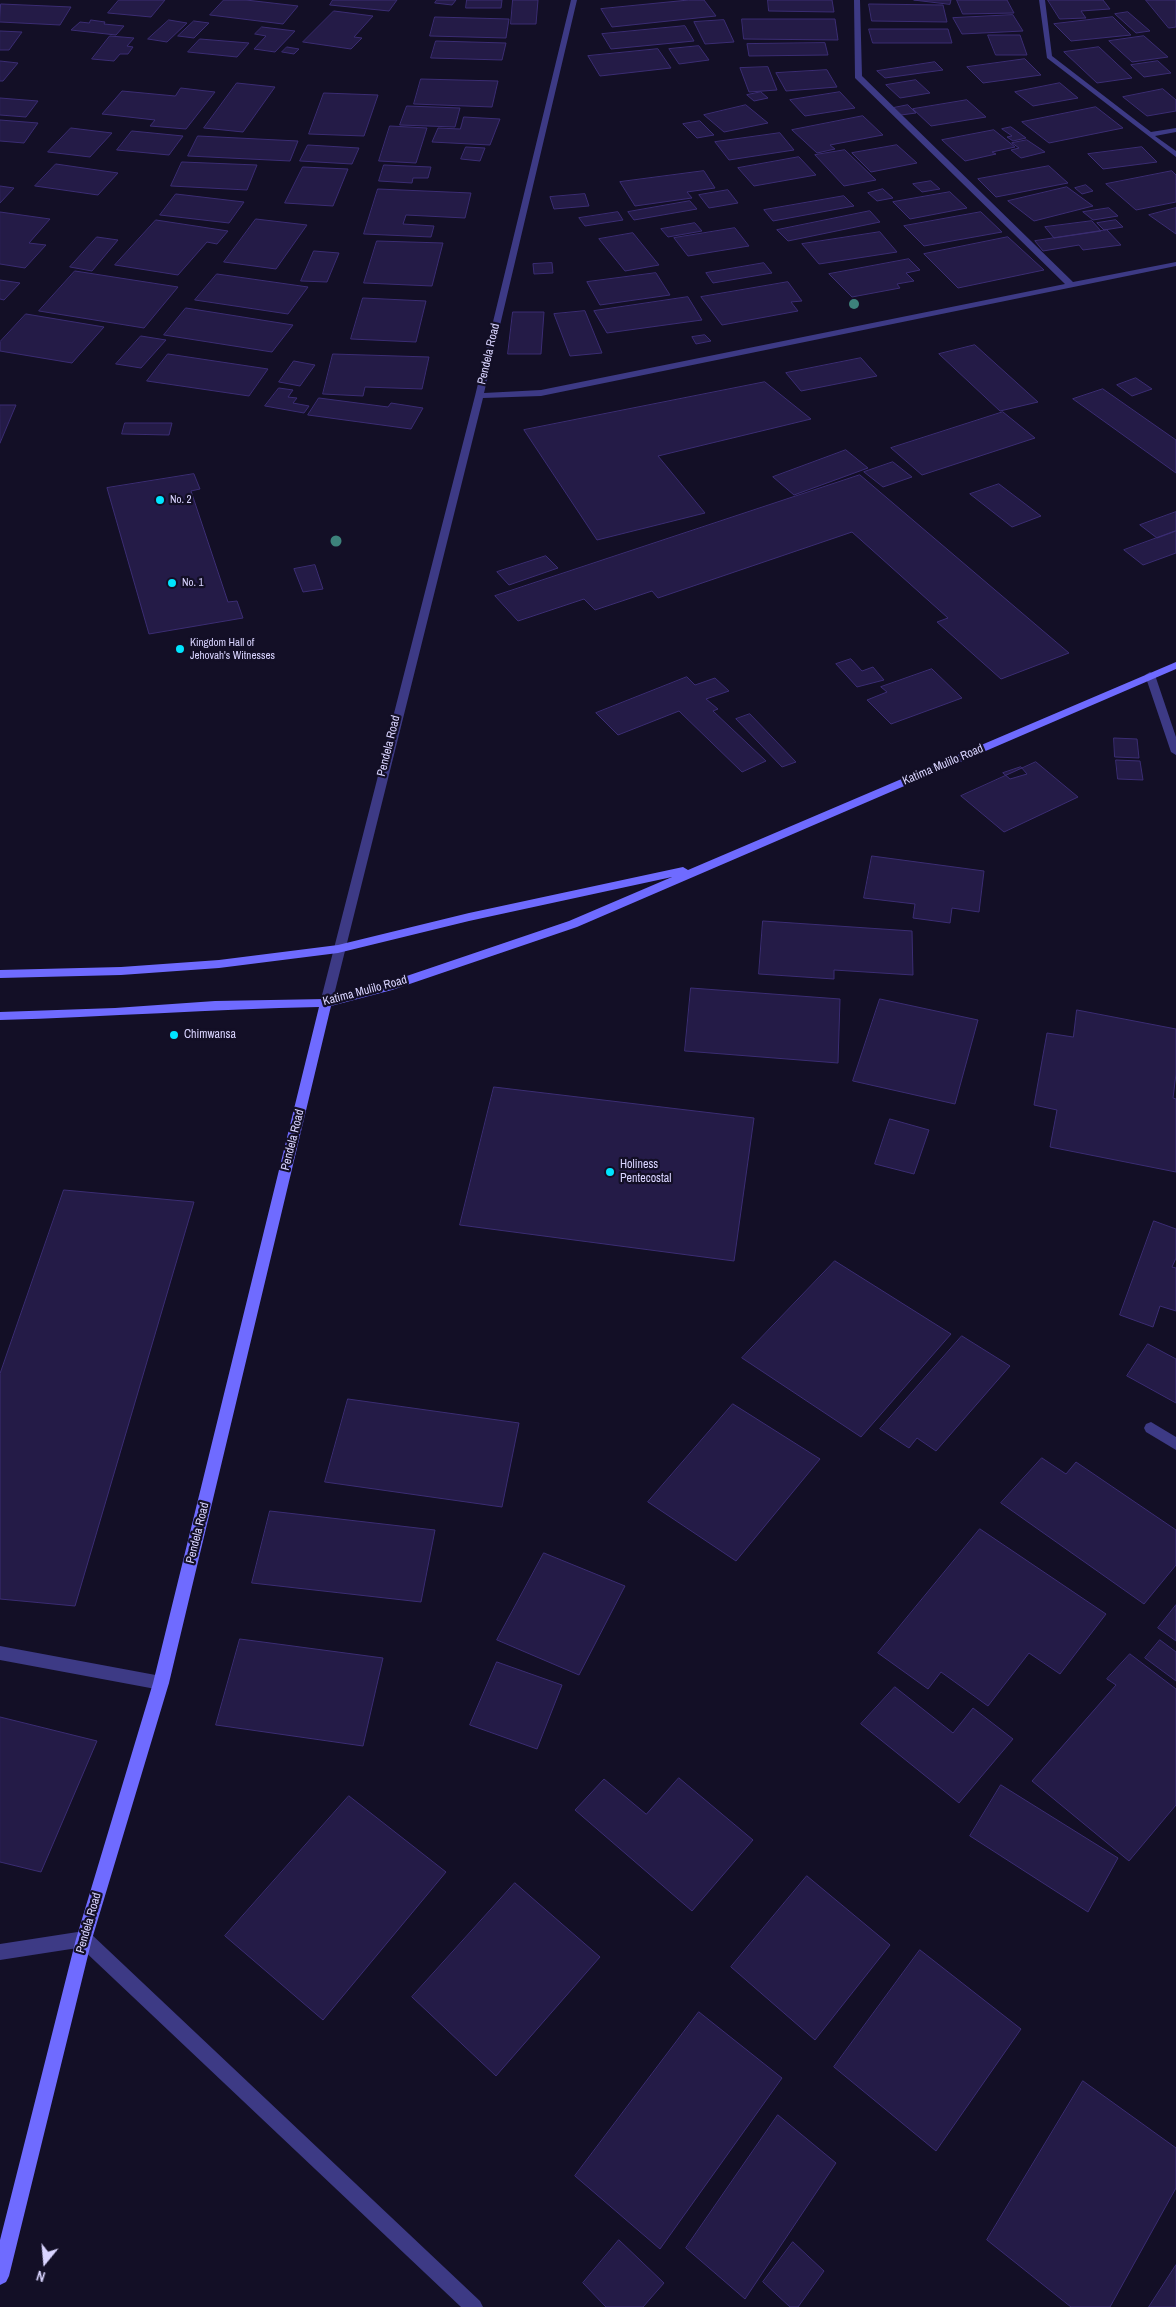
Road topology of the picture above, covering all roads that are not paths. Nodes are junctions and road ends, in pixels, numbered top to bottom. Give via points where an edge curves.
1 (574, 0) edge
2 (856, 0) edge
3 (1042, 0) edge
4 (1176, 130) edge
5 (1151, 134) junction
6 (1176, 155) edge
7 (1176, 264) edge
8 (1071, 285) junction
9 (479, 396) junction
10 (1176, 665) edge
11 (1150, 676) junction
12 (1176, 752) edge
13 (710, 866) junction
14 (338, 949) junction
15 (0, 974) edge
16 (326, 1003) junction
17 (0, 1016) edge
18 (1151, 1428) dead end
19 (1176, 1444) edge
20 (0, 1653) edge
21 (162, 1683) junction
22 (84, 1939) junction
23 (0, 1952) edge
24 (0, 2276) edge
25 (474, 2307) edge

1 - 9 street, Pendela Road
2 - 8 street via 858,76
3 - 5 street via 1049,57
4 - 5 street
5 - 6 street
7 - 8 street
8 - 9 street via 542,393
9 - 14 street, Pendela Road
10 - 11 main road, Katima Mulilo Road
11 - 12 street
11 - 13 main road, Katima Mulilo Road
13 - 14 main road, Katima Mulilo Road via 469,917
13 - 16 main road, Katima Mulilo Road via 573,924 388,987
14 - 15 main road, Katima Mulilo Road via 209,965
14 - 16 street, Pendela Road
16 - 17 main road, Katima Mulilo Road
16 - 21 main road, Pendela Road
18 - 19 street
20 - 21 street
21 - 22 main road, Pendela Road
22 - 23 street
22 - 24 main road, Pendela Road
22 - 25 street

